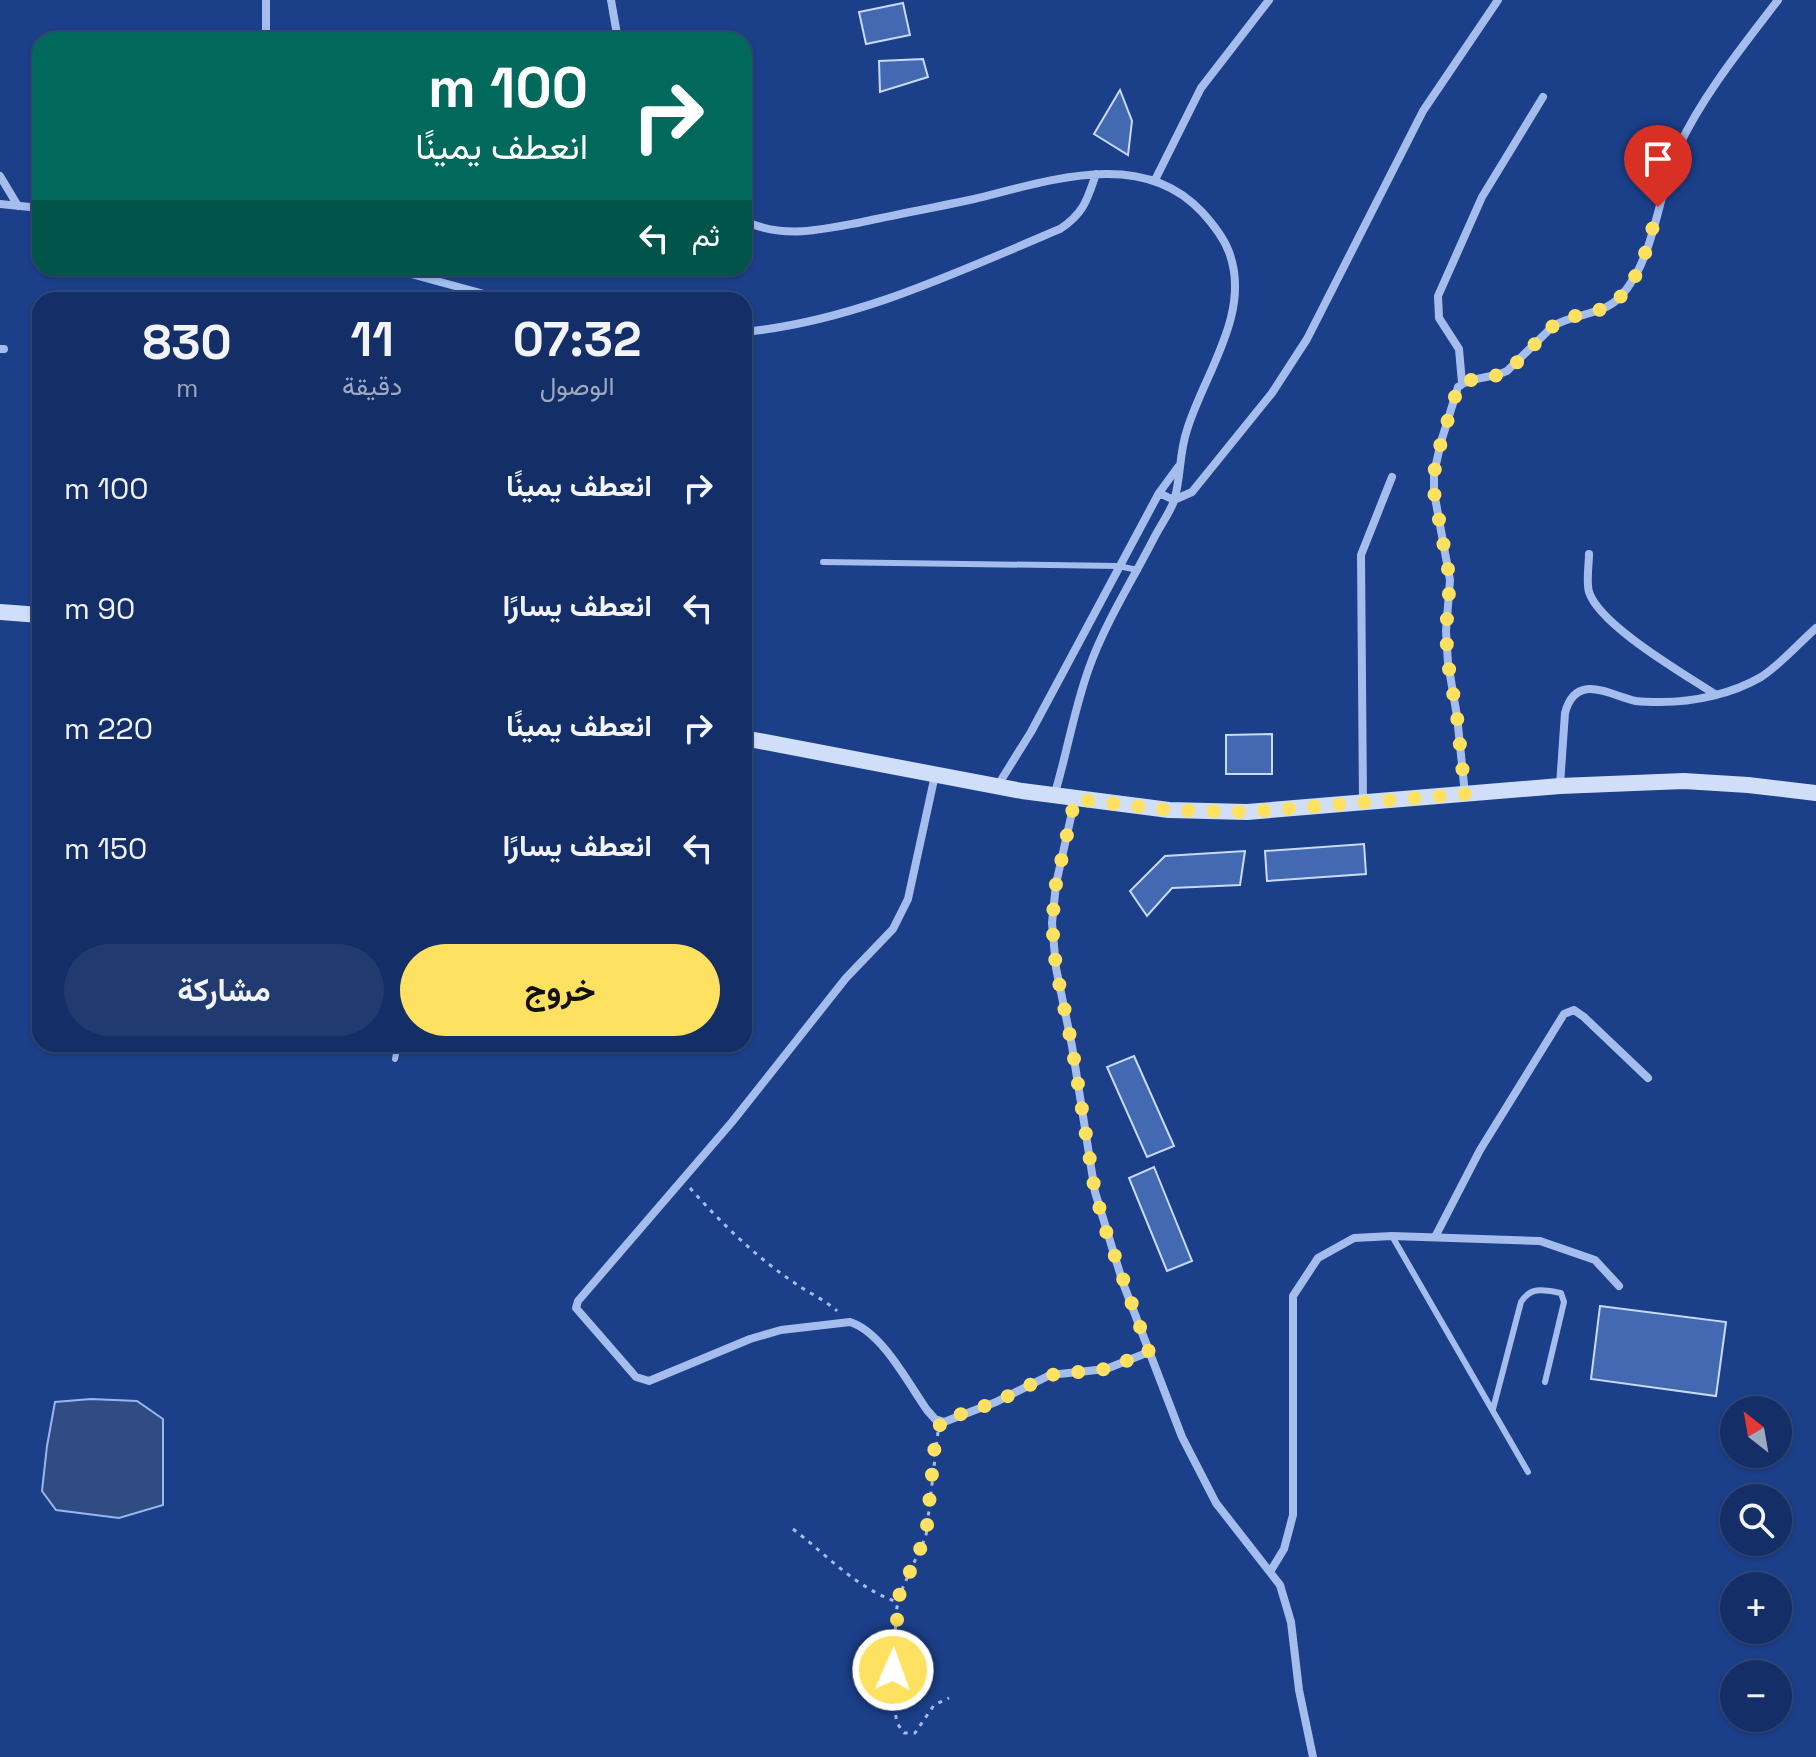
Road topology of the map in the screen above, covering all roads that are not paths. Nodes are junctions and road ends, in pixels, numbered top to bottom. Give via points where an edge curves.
1 (266, 0) edge
2 (611, 0) edge
3 (1269, 0) edge
4 (1498, 0) edge
5 (1778, 0) edge
6 (266, 32) edge
7 (617, 32) edge
8 (1543, 97) dead end
9 (1096, 174) junction
10 (0, 176) edge
11 (1155, 180) junction
12 (0, 204) edge
13 (18, 206) junction
14 (32, 207) edge
15 (752, 224) edge
16 (418, 276) edge
17 (477, 292) edge
18 (752, 331) edge
19 (1462, 383) junction
20 (1179, 466) junction
21 (1392, 477) dead end
22 (1159, 493) junction
23 (1174, 500) junction
24 (1589, 554) dead end
25 (823, 562) dead end
26 (1118, 566) junction
27 (1138, 570) junction
28 (1094, 611) junction
29 (0, 612) edge
30 (32, 614) edge
31 (1112, 619) junction
32 (1816, 628) edge
33 (1717, 696) junction
34 (752, 740) edge
35 (935, 774) junction
36 (997, 786) junction
37 (1560, 786) junction
38 (1816, 793) edge
39 (1465, 794) junction
40 (1054, 796) junction
41 (1075, 799) junction
42 (1363, 803) junction
43 (396, 1052) edge
44 (395, 1059) dead end
45 (1648, 1078) dead end
46 (1392, 1236) junction
47 (1435, 1237) junction
48 (1619, 1286) dead end
49 (1149, 1352) junction
50 (1545, 1382) dead end
51 (1493, 1409) junction
52 (1528, 1472) dead end
53 (1270, 1572) junction
54 (1313, 1757) edge

1 - 6 street
2 - 7 street
3 - 11 street via 1201,88
4 - 23 street via 1423,111 1326,304 1272,393 1201,484
5 - 19 street via 1688,128 1628,287 1604,309 1561,320 1507,371
8 - 19 street via 1482,197 1438,296 1439,318 1459,349
9 - 11 street
9 - 15 street via 808,231 774,231
9 - 18 street via 1082,210 1060,229 840,315
10 - 13 street
11 - 20 street via 1179,191 1218,231 1230,254 1233,277 1229,322 1190,421
12 - 13 street
13 - 14 street
16 - 17 street
19 - 39 street via 1441,442 1434,492 1450,580 1448,663
20 - 22 street
20 - 23 street
21 - 42 street via 1361,555
22 - 23 street
22 - 26 street
23 - 27 street
24 - 33 street via 1589,592 1605,615
25 - 26 lane
26 - 27 lane
26 - 28 street
27 - 31 street
28 - 31 street
28 - 36 street
29 - 30 main road
31 - 40 street via 1089,667
32 - 33 street via 1759,678
33 - 37 street via 1662,702 1637,701 1594,688 1579,693 1565,713
34 - 35 main road
35 - 36 main road
35 - 49 street via 901,917 616,1254 576,1304 579,1314 636,1377 649,1381 750,1339 850,1322 875,1337 927,1410 941,1421 1050,1375 1106,1369
36 - 40 main road
37 - 38 main road via 1684,781
37 - 39 main road
39 - 42 main road
40 - 41 main road
41 - 42 main road via 1236,812
41 - 49 street via 1056,884 1056,968 1095,1192
43 - 44 lane
45 - 47 street via 1584,1017 1574,1010 1564,1014 1480,1150
46 - 47 street
46 - 51 lane
46 - 53 street via 1354,1238 1318,1258 1293,1296 1293,1515 1284,1549
47 - 48 street via 1540,1241 1595,1260
49 - 53 street via 1200,1477
50 - 51 lane via 1564,1302 1561,1293 1538,1289 1521,1302
51 - 52 lane
53 - 54 street via 1280,1585 1291,1622

